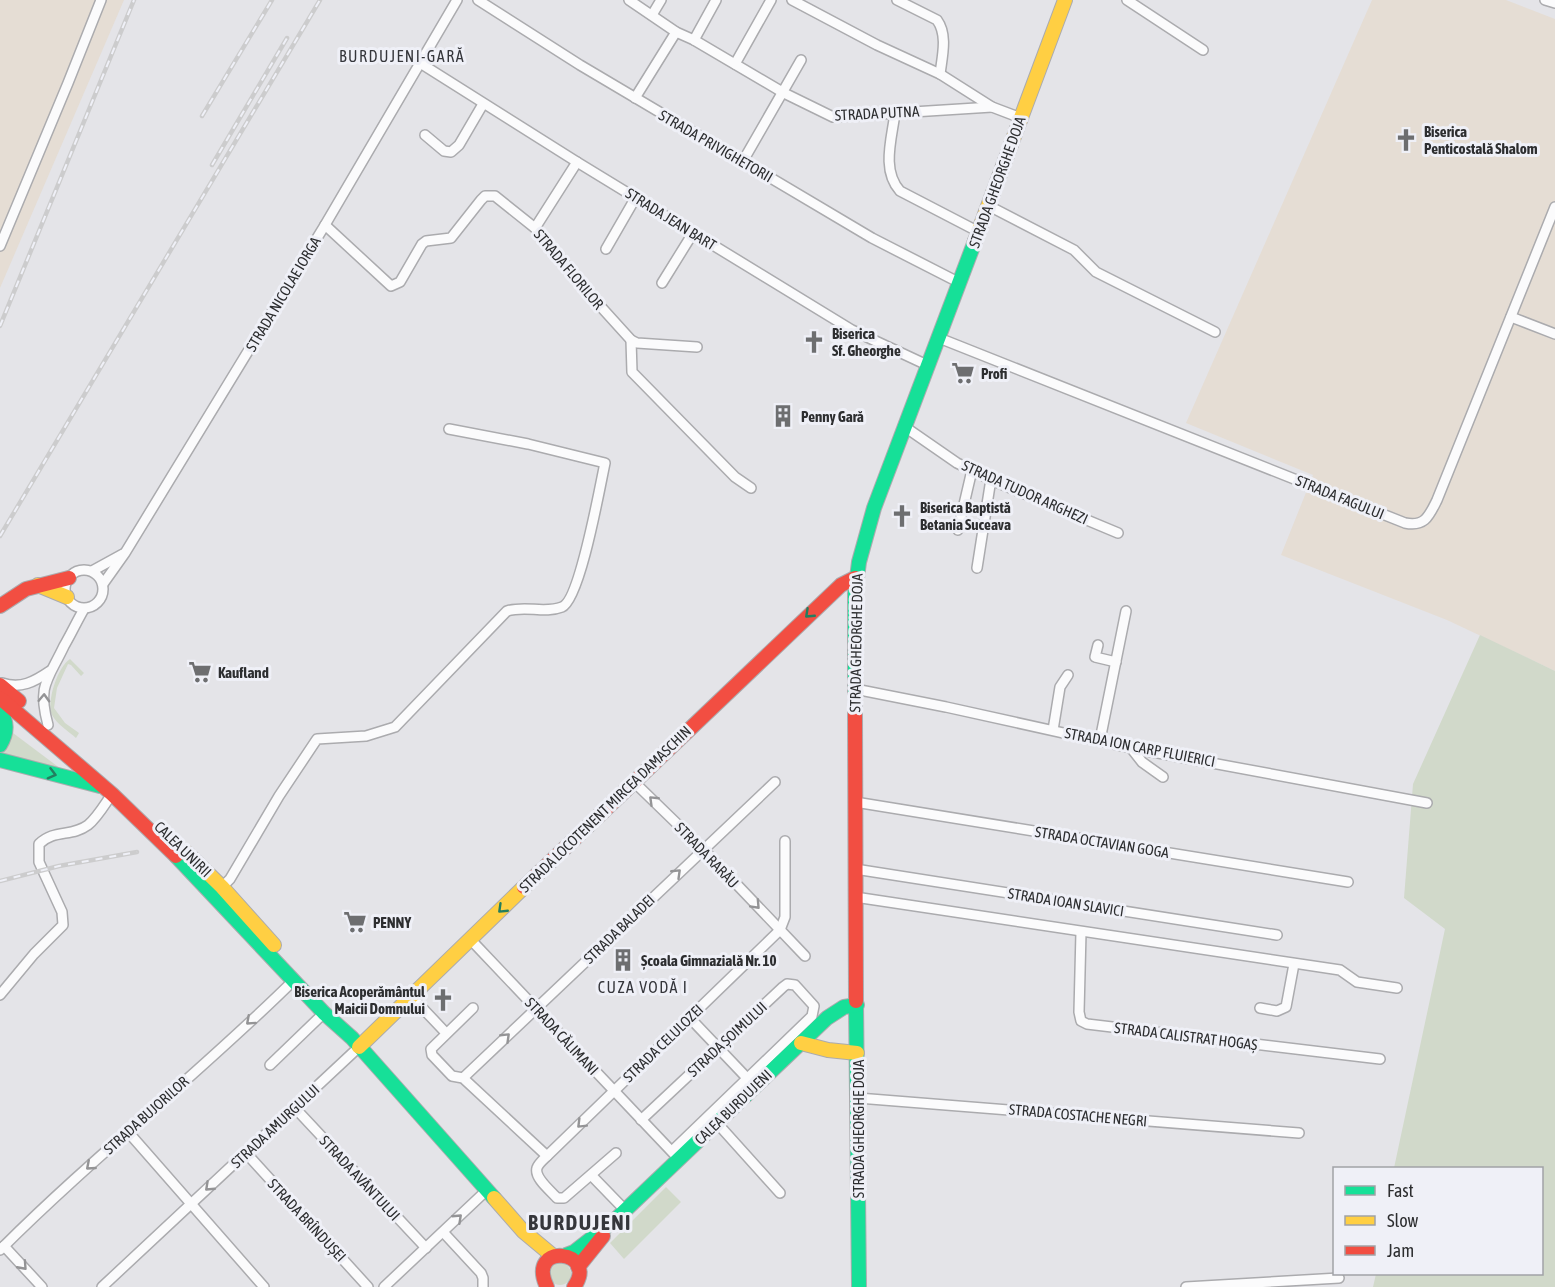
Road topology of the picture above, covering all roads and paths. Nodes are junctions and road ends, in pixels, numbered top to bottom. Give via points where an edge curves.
1 (101, 0) edge
2 (456, 0) edge
3 (478, 0) edge
4 (629, 0) edge
5 (661, 0) edge
6 (716, 0) edge
7 (771, 0) edge
8 (792, 0) edge
9 (897, 0) edge
10 (1065, 0) edge
11 (1127, 0) edge
12 (1545, 0) edge
13 (1555, 3) edge
14 (652, 15) junction
15 (676, 32) junction
16 (694, 40) junction
17 (1203, 50) dead end
18 (801, 60) dead end
19 (420, 63) junction
20 (735, 64) junction
21 (940, 74) junction
22 (784, 93) junction
23 (634, 98) junction
24 (483, 104) junction
25 (992, 107) junction
26 (896, 112) junction
27 (1021, 118) junction
28 (425, 135) dead end
29 (743, 161) junction
30 (577, 162) junction
31 (636, 197) junction
32 (989, 206) junction
33 (1555, 207) edge
34 (325, 225) junction
35 (535, 228) junction
36 (979, 232) junction
37 (693, 233) junction
38 (0, 246) edge
39 (606, 249) dead end
40 (960, 283) junction
41 (662, 284) dead end
42 (1510, 317) junction
43 (1215, 332) dead end
44 (1555, 334) edge
45 (939, 338) junction
46 (631, 340) junction
47 (697, 348) dead end
48 (927, 365) junction
49 (905, 427) junction
50 (449, 429) dead end
51 (972, 470) junction
52 (991, 479) junction
53 (751, 488) dead end
54 (958, 530) dead end
55 (1118, 533) dead end
56 (125, 553) junction
57 (977, 568) dead end
58 (92, 572) junction
59 (69, 578) junction
60 (855, 579) junction
61 (103, 584) junction
62 (38, 585) junction
63 (69, 601) junction
64 (0, 606) edge
65 (84, 609) junction
66 (1126, 611) dead end
67 (69, 634) junction
68 (1098, 645) dead end
69 (1116, 662) junction
70 (50, 671) junction
71 (1068, 675) dead end
72 (0, 684) edge
73 (855, 689) junction
74 (0, 698) edge
75 (0, 709) edge
76 (48, 725) junction
77 (1053, 730) junction
78 (1100, 741) junction
79 (0, 745) edge
80 (1131, 748) junction
81 (0, 760) edge
82 (1163, 777) dead end
83 (633, 781) junction
84 (775, 782) dead end
85 (108, 791) junction
86 (855, 801) junction
87 (1427, 803) dead end
88 (784, 841) dead end
89 (703, 849) junction
90 (855, 868) junction
91 (1348, 882) dead end
92 (218, 891) junction
93 (855, 897) junction
94 (780, 930) junction
95 (1081, 932) junction
96 (1277, 935) dead end
97 (471, 940) junction
98 (805, 956) dead end
99 (1294, 963) junction
100 (293, 981) junction
101 (1397, 988) dead end
102 (0, 995) edge
103 (411, 996) junction
104 (857, 1005) junction
105 (473, 1008) dead end
106 (536, 1008) junction
107 (1260, 1008) dead end
108 (324, 1013) junction
109 (689, 1017) junction
110 (347, 1033) junction
111 (446, 1033) junction
112 (801, 1043) junction
113 (359, 1047) junction
114 (718, 1048) junction
115 (857, 1053) junction
116 (1380, 1059) dead end
117 (270, 1065) dead end
118 (463, 1078) junction
119 (747, 1078) junction
120 (614, 1091) junction
121 (858, 1098) junction
122 (295, 1108) junction
123 (641, 1120) junction
124 (717, 1123) junction
125 (129, 1133) junction
126 (1299, 1133) dead end
127 (246, 1153) junction
128 (616, 1154) dead end
129 (675, 1155) junction
130 (547, 1156) junction
131 (592, 1176) junction
132 (487, 1190) junction
133 (780, 1193) dead end
134 (191, 1204) junction
135 (620, 1215) junction
136 (443, 1232) junction
137 (2, 1248) edge
138 (426, 1248) junction
139 (554, 1259) junction
140 (578, 1267) junction
141 (1340, 1278) dead end
142 (543, 1285) edge
143 (577, 1285) edge
144 (42, 1287) edge
145 (102, 1287) edge
146 (264, 1287) edge
147 (368, 1287) edge
148 (384, 1287) edge
149 (483, 1287) edge
150 (859, 1287) edge
151 (1186, 1287) edge

1 - 38 street
2 - 19 street, STRADA NICOLAE IORGA
3 - 23 street, STRADA PRIVIGHETORII
4 - 14 street, STRADA PUTNA
5 - 14 street
6 - 16 street
7 - 20 street
8 - 21 street, STRADA PUTNA
9 - 21 street via 937,20 941,26
10 - 27 main road, STRADA GHEORGHE DOJA
11 - 17 street
12 - 13 street
14 - 15 street, STRADA PUTNA
15 - 16 street, STRADA PUTNA
15 - 23 street
16 - 20 street, STRADA PUTNA
18 - 22 street
19 - 24 street, STRADA JEAN BART
19 - 34 street, STRADA NICOLAE IORGA
20 - 22 street, STRADA PUTNA
21 - 25 street, STRADA PUTNA
22 - 26 street, STRADA PUTNA via 833,117
22 - 29 street
23 - 29 street, STRADA PRIVIGHETORII
24 - 28 street via 459,146 451,152
24 - 30 street, STRADA JEAN BART
25 - 26 street, STRADA PUTNA
25 - 27 street, STRADA PUTNA
26 - 36 street via 889,156 894,185
27 - 32 main road, STRADA GHEORGHE DOJA
29 - 40 street, STRADA PRIVIGHETORII via 873,238
30 - 31 street, STRADA JEAN BART
30 - 35 street
31 - 37 street, STRADA JEAN BART
31 - 39 street
32 - 36 main road, STRADA GHEORGHE DOJA
32 - 43 street via 1074,250 1096,272
33 - 42 street, STRADA FAGULUI
34 - 35 street, STRADA FLORILOR via 391,286 400,282 422,244 454,236 485,196 495,195
34 - 56 street, STRADA NICOLAE IORGA
35 - 46 street, STRADA FLORILOR
36 - 40 main road, STRADA GHEORGHE DOJA
37 - 41 street
37 - 48 street, STRADA JEAN BART via 852,330
40 - 45 main road, STRADA GHEORGHE DOJA
42 - 44 street
42 - 45 street, STRADA FAGULUI via 1437,500 1424,521 1415,525
45 - 48 main road, STRADA GHEORGHE DOJA
46 - 47 street
46 - 53 street via 632,372 735,477
48 - 49 main road, STRADA GHEORGHE DOJA
49 - 51 street, STRADA TUDOR ARGHEZI
49 - 60 main road, STRADA GHEORGHE DOJA via 867,530
50 - 92 street via 605,463 583,563 570,599 564,607 548,611 519,607 507,611 395,727 366,736 317,739 230,879
51 - 52 street, STRADA TUDOR ARGHEZI
51 - 54 street
52 - 55 street, STRADA TUDOR ARGHEZI
52 - 57 street
56 - 58 street
56 - 61 street, STRADA NICOLAE IORGA
58 - 59 street via 77,571
58 - 61 street
59 - 62 main road
59 - 63 street via 65,587
60 - 73 main road, STRADA GHEORGHE DOJA
60 -> 83 main road, STRADA LOCOTENENT MIRCEA DAMASCHIN via 841,585
61 - 65 street, STRADA NICOLAE IORGA via 100,600
62 - 63 main road
62 - 64 main road
63 - 65 street
63 - 67 street
65 - 67 street, STRADA NICOLAE IORGA
66 - 69 street
67 - 70 street, STRADA NICOLAE IORGA
68 - 69 street via 1095,657
69 - 78 street
70 - 72 street via 27,684
76 -> 70 street, STRADA NICOLAE IORGA via 43,695
71 - 77 street via 1060,687
72 - 76 main road, CALEA UNIRII
73 - 77 street, STRADA ION CARP FLUIERICI
73 - 86 main road, STRADA GHEORGHE DOJA
74 - 85 main road, CALEA UNIRII
75 - 79 main road via 8,729
76 - 92 main road, CALEA UNIRII via 164,829
77 - 78 street, STRADA ION CARP FLUIERICI
78 - 80 street, STRADA ION CARP FLUIERICI
80 - 82 street
80 - 87 street, STRADA ION CARP FLUIERICI
81 -> 85 main road
89 -> 83 street, STRADA RARĂU
83 -> 97 main road, STRADA LOCOTENENT MIRCEA DAMASCHIN
84 - 89 street, STRADA BALADEI
85 - 92 main road, CALEA UNIRII
85 - 102 street via 89,825 46,836 39,844 39,862 62,912 63,925
86 - 90 main road, STRADA GHEORGHE DOJA
86 - 91 street, STRADA OCTAVIAN GOGA
88 - 94 street via 785,917
89 -> 94 street, STRADA RARĂU
106 -> 89 street, STRADA BALADEI
90 - 93 main road, STRADA GHEORGHE DOJA
90 - 96 street, STRADA IOAN SLAVICI
92 - 100 main road, CALEA UNIRII
92 - 110 main road, CALEA UNIRII via 333,1011
93 - 95 street
93 - 104 main road, STRADA GHEORGHE DOJA
94 - 98 street, STRADA RARĂU
94 - 109 street, STRADA CELULOZEI
95 - 99 street
95 - 116 street, STRADA CALISTRAT HOGAȘ via 1079,1012 1081,1021 1087,1024
97 - 103 main road, STRADA LOCOTENENT MIRCEA DAMASCHIN
97 - 106 street, STRADA CĂLIMANI
99 - 101 street via 1340,970 1357,982
99 - 107 street via 1286,1007 1277,1011
100 - 108 main road, CALEA UNIRII
100 -> 125 street, STRADA BUJORILOR
103 - 111 street
103 - 113 main road, STRADA LOCOTENENT MIRCEA DAMASCHIN
104 - 112 main road, CALEA BURDUJENI via 836,1011
104 - 115 main road, STRADA GHEORGHE DOJA
105 - 111 street
118 -> 106 street, STRADA BALADEI
106 - 120 street, STRADA CĂLIMANI
108 - 110 main road, CALEA UNIRII
108 - 117 street
109 - 114 street
109 - 120 street, STRADA CELULOZEI
110 - 113 main road, CALEA UNIRII
111 - 118 street via 430,1052 452,1076
112 - 115 main road
112 - 124 main road, CALEA BURDUJENI
113 - 122 street, STRADA AMURGULUI
113 - 132 main road, CALEA UNIRII
114 - 119 street
114 - 119 street, STRADA ȘOIMULUI via 788,984 795,985 814,1006 812,1016
114 - 123 street, STRADA ȘOIMULUI
115 - 121 main road, STRADA GHEORGHE DOJA
118 - 130 street
119 - 129 street
120 - 123 street, STRADA CĂLIMANI
120 -> 130 street, STRADA CELULOZEI
121 - 126 street, STRADA COSTACHE NEGRI
121 - 150 main road, STRADA GHEORGHE DOJA
122 - 127 street, STRADA AMURGULUI
122 - 138 street, STRADA AVÂNTULUI
123 - 129 street, STRADA CĂLIMANI
124 - 129 main road, CALEA BURDUJENI
124 - 133 street
125 - 134 street
125 -> 137 street, STRADA BUJORILOR
127 -> 134 street, STRADA AMURGULUI
127 - 147 street, STRADA BRÎNDUȘEI
128 - 131 street
129 - 135 main road, CALEA BURDUJENI
130 - 131 street via 537,1168 538,1177 557,1198 564,1198
131 - 135 street
136 -> 132 street
132 - 139 main road, CALEA UNIRII
134 - 145 street, STRADA AMURGULUI
134 - 146 street
135 - 139 main road, CALEA BURDUJENI via 574,1251
135 - 140 main road, CALEA BURDUJENI
136 - 138 street
136 - 149 street via 482,1273
137 -> 144 street
138 - 148 street
139 - 140 main road, CALEA UNIRII via 575,1262
139 - 142 main road via 542,1276
140 - 143 main road
141 - 151 street

